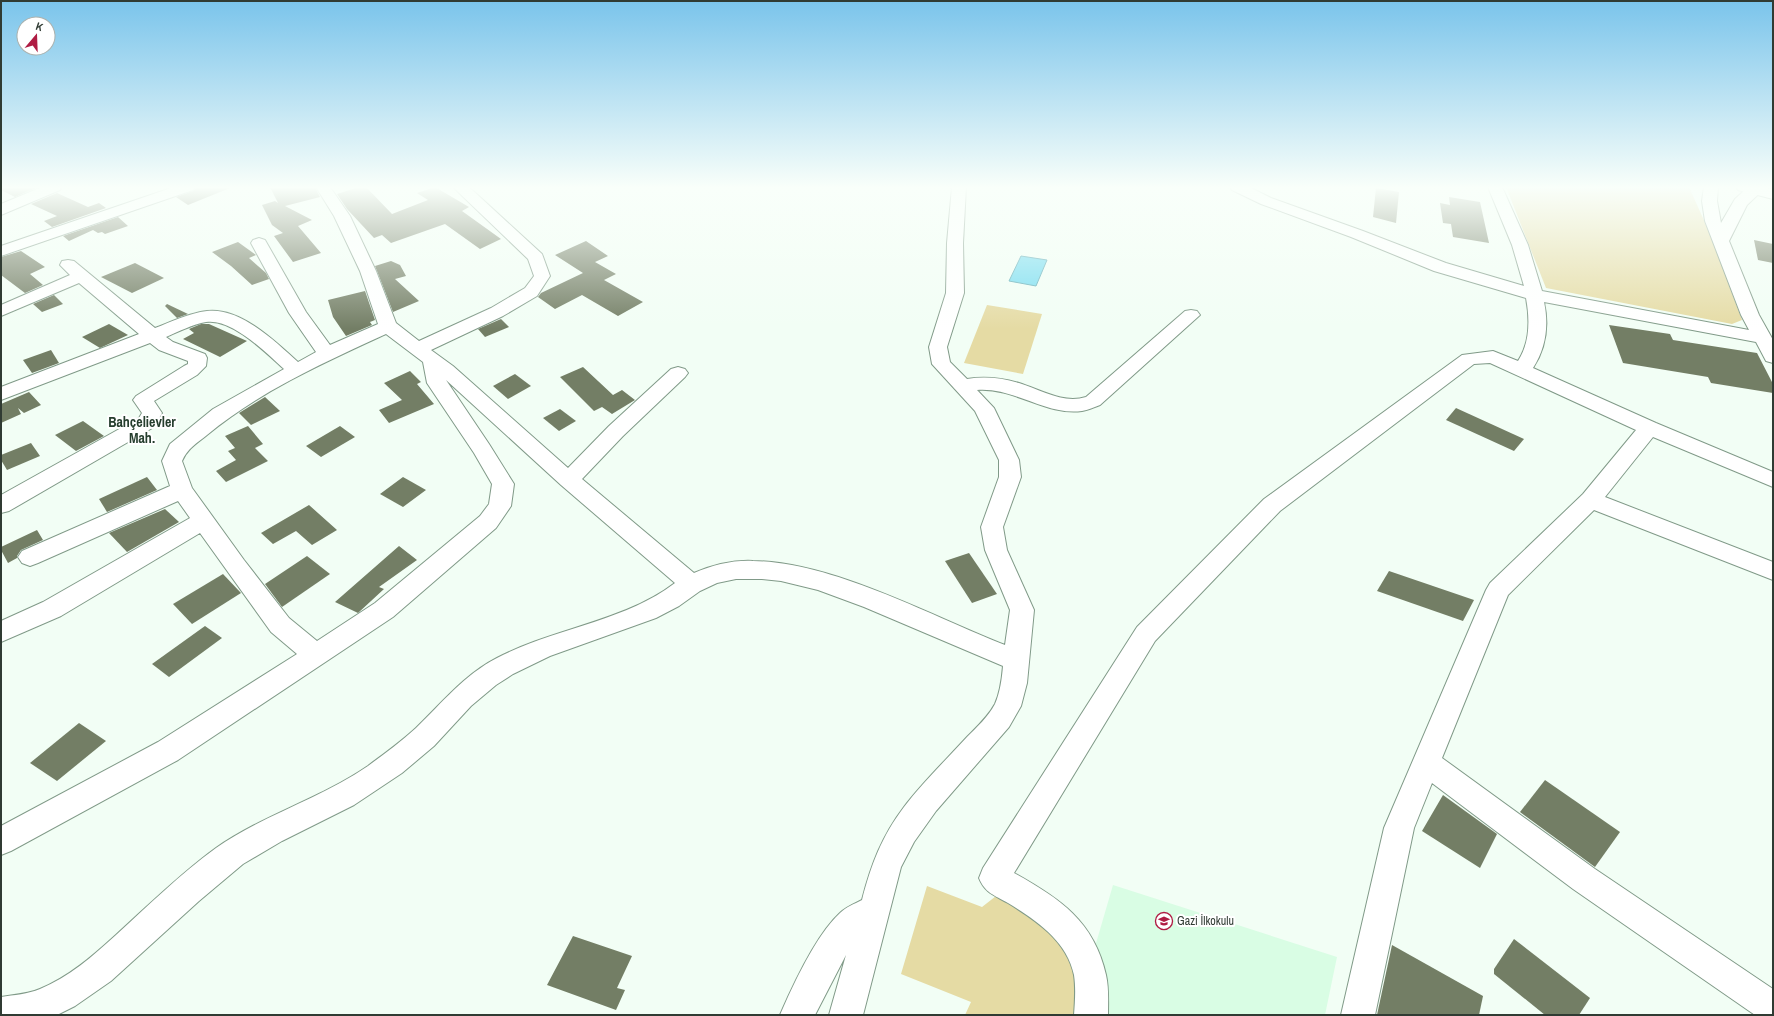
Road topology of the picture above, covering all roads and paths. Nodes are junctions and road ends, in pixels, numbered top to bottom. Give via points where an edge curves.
1 (49, 234) edge
2 (351, 234) edge
3 (512, 234) edge
4 (956, 234) edge
5 (1358, 234) edge
6 (1515, 234) edge
7 (1718, 234) edge
8 (1724, 234) edge
9 (1721, 241) junction
10 (259, 243) dead end
11 (1, 251) edge
12 (1535, 295) junction
13 (1, 311) edge
14 (1191, 315) dead end
15 (388, 326) junction
16 (153, 336) junction
17 (1762, 338) junction
18 (327, 354) junction
19 (424, 354) junction
20 (1773, 357) edge
21 (296, 370) junction
22 (1522, 370) junction
23 (678, 373) dead end
24 (963, 386) junction
25 (1, 394) edge
26 (1649, 428) junction
27 (569, 480) junction
28 (1773, 480) edge
29 (182, 490) junction
30 (1591, 500) junction
31 (1, 505) edge
32 (204, 520) junction
33 (30, 557) dead end
34 (1773, 571) edge
35 (692, 584) junction
36 (1, 632) edge
37 (315, 654) junction
38 (1016, 660) junction
39 (1426, 762) junction
40 (1, 841) edge
41 (875, 910) junction
42 (1773, 1008) edge
43 (1, 1014) edge
44 (797, 1015) edge
45 (846, 1015) edge
46 (1091, 1015) edge
47 (1358, 1015) edge

1 - 11 main road
2 - 15 main road
3 - 19 main road via 536,256 542,276 531,292
4 - 24 main road via 955,293 938,347 941,364
5 - 12 main road via 1440,267
6 - 12 main road
7 - 9 main road
8 - 9 main road
9 - 17 main road via 1750,315
10 - 18 main road via 298,313
12 - 17 main road
12 - 22 main road via 1537,324 1534,350
13 - 16 main road via 75,270
14 - 24 main road via 1087,404 1068,405 995,383
15 - 18 main road
15 - 19 main road
16 - 21 main road via 213,315 254,332
16 - 25 main road
16 - 31 main road via 166,346 198,358 197,366 184,376 152,392 143,400 152,413 148,422
17 - 20 main road
18 - 21 main road
19 - 27 main road via 446,370
19 - 37 main road via 437,383 482,449 502,484 500,506 488,522 384,610
21 - 29 main road via 220,414 177,449 172,461
22 - 26 main road
22 - 46 main road via 1493,357 1469,359 1272,505 1146,634 994,878 1046,908 1074,938 1084,956 1090,976
23 - 27 main road via 616,431
24 - 38 main road via 984,408 1008,460 1010,477 992,527 996,550 1022,610
26 - 28 main road
26 - 30 main road
27 - 35 main road
29 - 32 main road
29 - 33 main road
30 - 34 main road
30 - 39 main road via 1498,590
32 - 36 main road via 52,608
32 - 37 main road via 280,625
35 - 38 main road via 724,572 743,570 763,570 818,581 858,594
35 - 43 main road via 636,616 547,646 516,659 490,675 470,689 424,738 392,764 327,806 237,851 176,901 102,969 73,990 40,1005
37 - 40 main road via 168,751
38 - 41 main road via 1012,691 1000,719 903,831 886,866
39 - 42 main road via 1584,879
39 - 47 main road via 1399,828
41 - 44 main road via 863,916 842,934
41 - 45 main road

